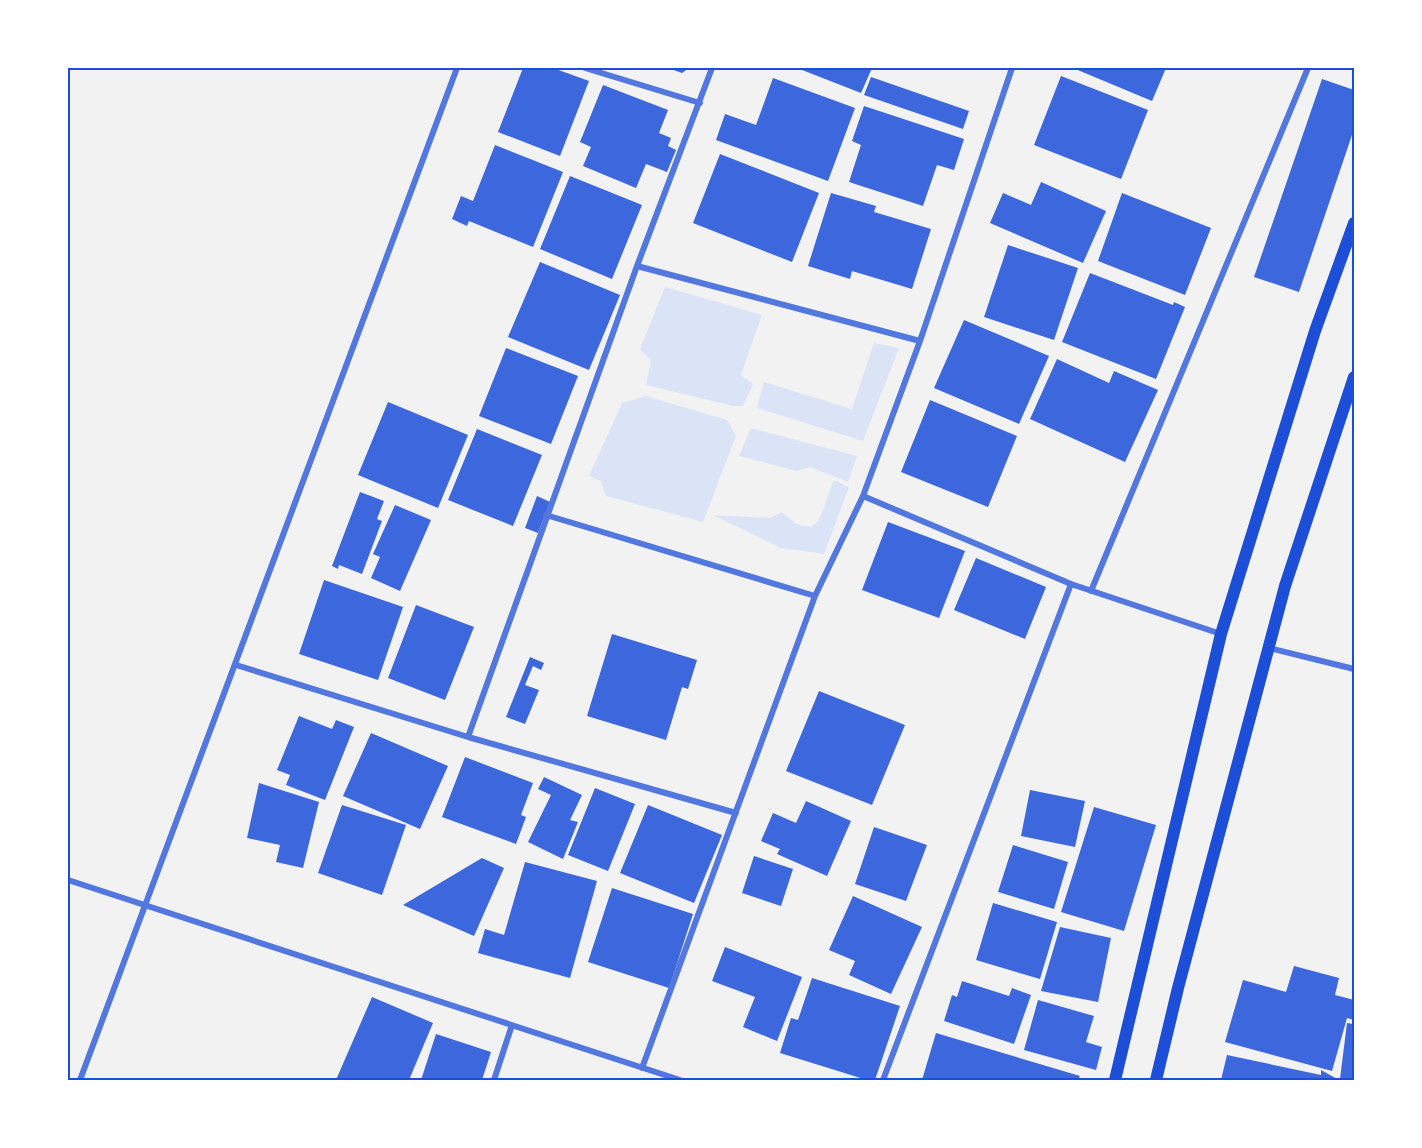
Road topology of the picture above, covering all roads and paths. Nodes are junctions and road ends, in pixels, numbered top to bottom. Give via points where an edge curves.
1 (457, 68) edge
2 (585, 68) edge
3 (712, 68) edge
4 (1012, 68) edge
5 (1308, 68) edge
6 (700, 103) junction
7 (1354, 223) edge
8 (637, 266) junction
9 (920, 341) junction
10 (1354, 377) edge
11 (863, 496) junction
12 (546, 515) junction
13 (1071, 584) junction
14 (1091, 591) junction
15 (815, 596) junction
16 (1221, 634) junction
17 (1268, 648) junction
18 (236, 665) junction
19 (1354, 669) edge
20 (468, 737) junction
21 (736, 813) junction
22 (68, 880) edge
23 (146, 905) junction
24 (512, 1025) junction
25 (642, 1068) junction
26 (80, 1080) edge
27 (494, 1080) edge
28 (680, 1080) edge
29 (883, 1080) edge
30 (1115, 1080) edge
31 (1156, 1080) edge

1 - 18 street
2 - 6 street
3 - 6 street
4 - 9 street
5 - 14 street
6 - 8 street
7 - 16 main road
8 - 9 street
8 - 12 street
9 - 11 street
10 - 17 main road
11 - 13 street
11 - 15 street
12 - 15 street
12 - 20 street
13 - 14 street
13 - 29 street
14 - 16 street
15 - 21 street
16 - 30 main road
17 - 19 street
17 - 31 main road
18 - 20 street
18 - 23 street
20 - 21 street
21 - 25 street
22 - 23 street
23 - 24 street
23 - 26 street
24 - 25 street
24 - 27 street
25 - 28 street

